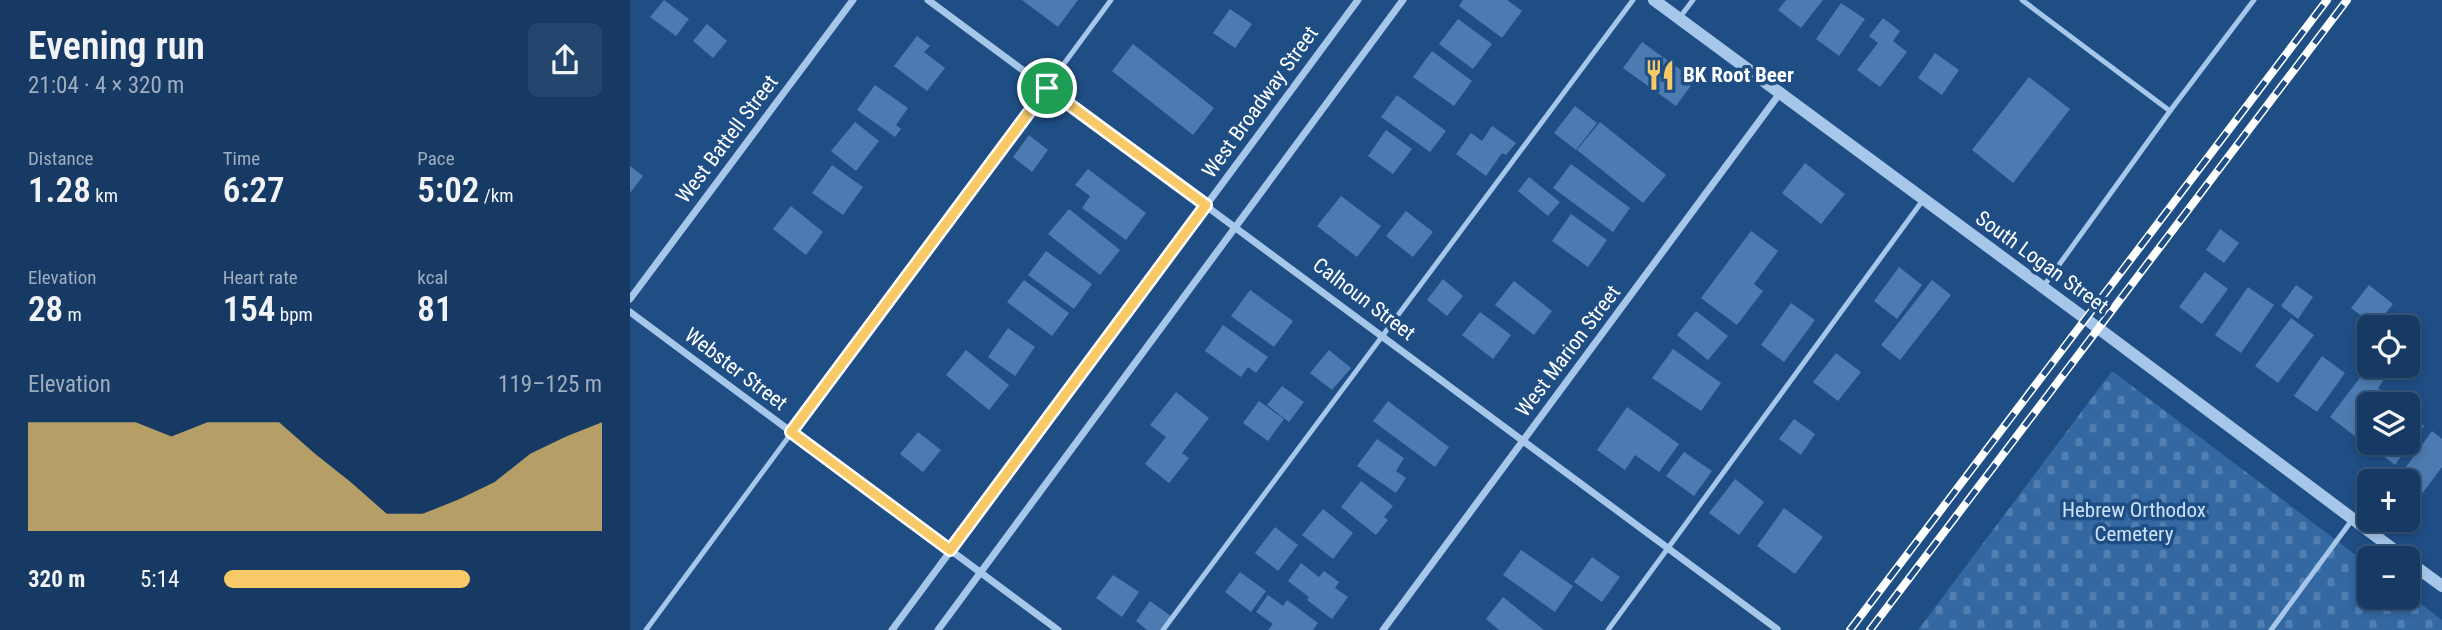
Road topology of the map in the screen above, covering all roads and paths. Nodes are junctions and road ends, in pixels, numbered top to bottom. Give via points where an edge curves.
1 (853, 0) edge
2 (928, 0) edge
3 (1111, 0) edge
4 (1357, 0) edge
5 (1403, 0) edge
6 (1633, 0) edge
7 (1654, 0) edge
8 (1693, 0) edge
9 (2022, 0) edge
10 (2255, 0) edge
11 (1679, 18) junction
12 (1047, 88) junction
13 (1780, 93) junction
14 (2170, 111) junction
15 (1923, 200) junction
16 (1206, 205) junction
17 (1235, 227) junction
18 (2043, 288) junction
19 (630, 299) edge
20 (630, 312) edge
21 (1384, 335) junction
22 (791, 432) junction
23 (1522, 442) junction
24 (2353, 519) junction
25 (2389, 546) edge
26 (1669, 549) junction
27 (950, 550) junction
28 (2420, 570) edge
29 (980, 572) junction
30 (2442, 586) edge
31 (1777, 629) edge
32 (646, 630) edge
33 (892, 630) edge
34 (938, 630) edge
35 (1058, 630) edge
36 (1163, 630) edge
37 (1383, 630) edge
38 (1608, 630) edge
39 (2271, 630) edge

1 - 19 street, West Battell Street
2 - 12 street, Calhoun Street
3 - 12 lane
4 - 16 street, West Broadway Street
5 - 17 street
6 - 21 lane
7 - 11 street, South Logan Street
8 - 11 lane
9 - 14 lane
10 - 14 lane
11 - 13 street, South Logan Street
12 - 16 street, Calhoun Street
12 - 22 lane
13 - 15 street, South Logan Street
13 - 23 street, West Marion Street
14 - 18 lane
15 - 18 street, South Logan Street
15 - 26 lane
16 - 17 street, Calhoun Street
16 - 27 street, West Broadway Street
17 - 21 street, Calhoun Street
17 - 29 street
18 - 24 street, South Logan Street
20 - 22 street, Webster Street
21 - 23 street, Calhoun Street
21 - 36 lane
22 - 27 street, Webster Street
22 - 32 lane
23 - 26 street, Calhoun Street
23 - 37 street, West Marion Street
24 - 25 street, South Logan Street
24 - 39 lane
26 - 31 street, Calhoun Street
26 - 38 lane
27 - 29 street, Webster Street
27 - 33 street, West Broadway Street
28 - 30 street, South Logan Street
29 - 34 street
29 - 35 street, Webster Street

